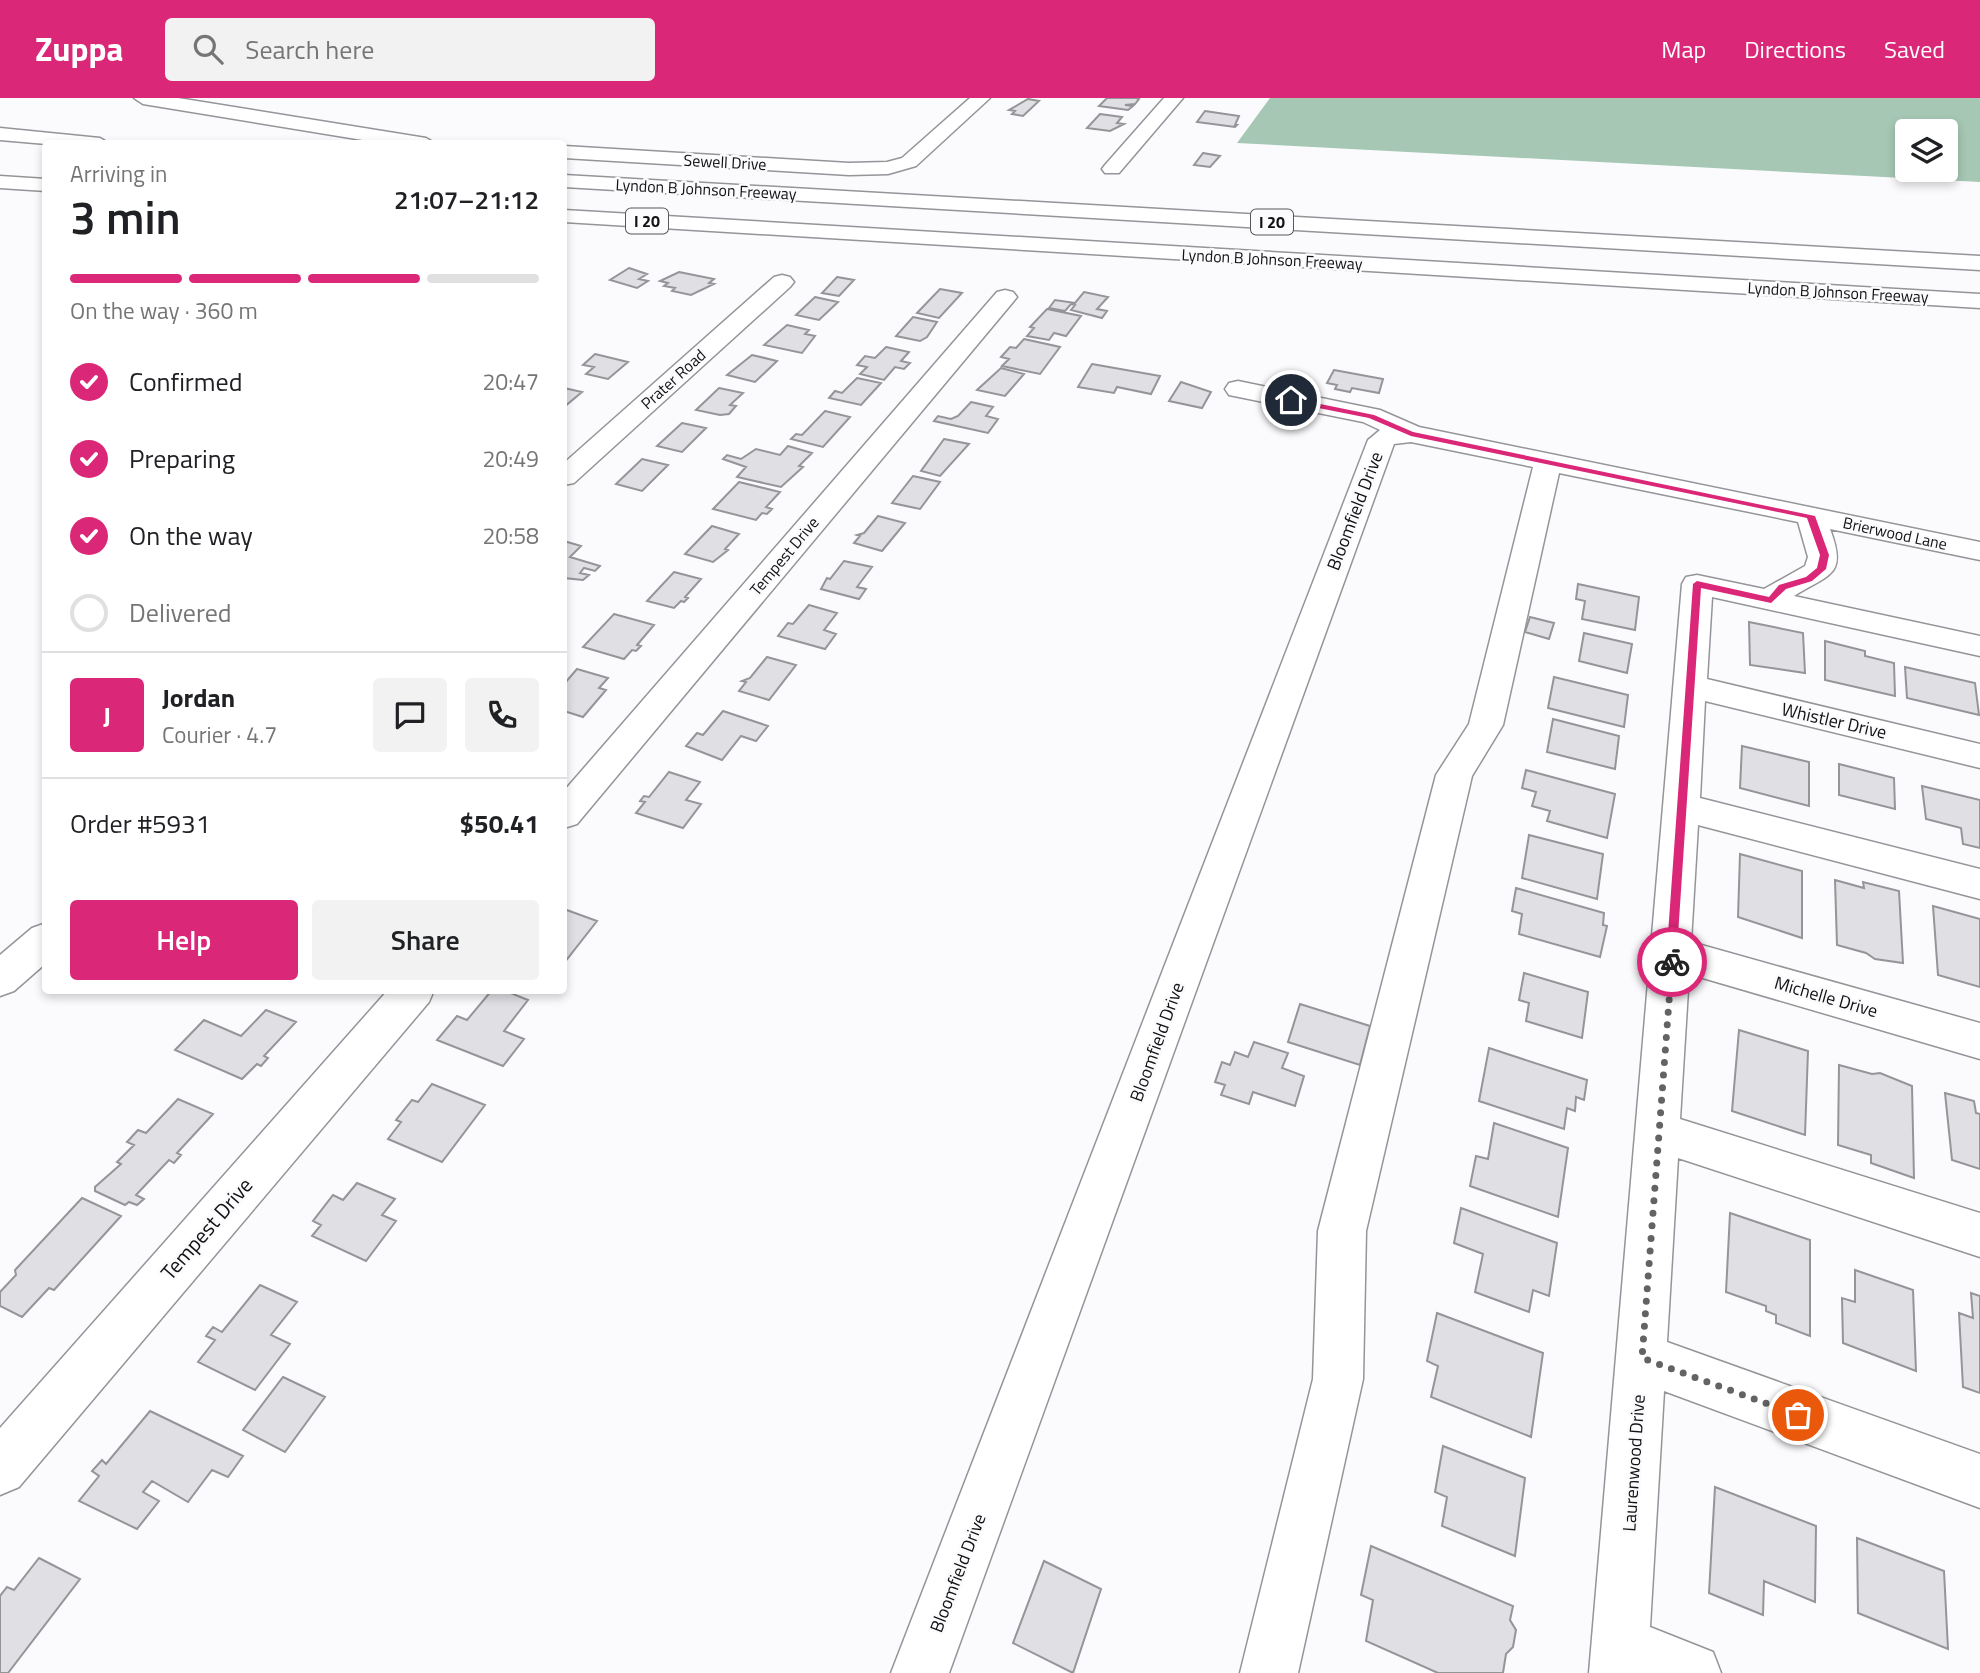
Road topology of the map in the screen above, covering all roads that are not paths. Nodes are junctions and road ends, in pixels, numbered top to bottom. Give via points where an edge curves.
1 (143, 98) edge
2 (981, 98) edge
3 (1174, 98) edge
4 (0, 134) edge
5 (60, 140) edge
6 (401, 140) edge
7 (0, 149) edge
8 (42, 151) edge
9 (567, 152) edge
10 (1112, 169) dead end
11 (567, 181) edge
12 (0, 182) edge
13 (42, 185) edge
14 (0, 196) edge
15 (42, 198) edge
16 (567, 218) edge
17 (1980, 263) edge
18 (782, 282) dead end
19 (1004, 297) dead end
20 (1980, 301) edge
21 (1238, 389) dead end
22 (1411, 433) junction
23 (1548, 462) junction
24 (567, 474) edge
25 (1810, 516) junction
26 (1980, 551) edge
27 (1771, 600) junction
28 (1980, 646) edge
29 (1688, 686) junction
30 (1980, 756) edge
31 (1681, 807) junction
32 (567, 811) edge
33 (1980, 884) edge
34 (42, 942) edge
35 (1672, 953) junction
36 (0, 979) edge
37 (411, 994) edge
38 (1980, 1041) edge
39 (1659, 1132) junction
40 (1980, 1235) edge
41 (1642, 1358) junction
42 (0, 1468) edge
43 (1980, 1481) edge
44 (1619, 1658) edge
45 (920, 1673) edge
46 (1269, 1673) edge
47 (1692, 1673) edge

1 - 6 main road
2 - 9 main road, Sewell Drive via 909,162 888,169
3 - 10 main road
4 - 5 main road
7 - 8 main road
11 - 17 main road, Lyndon B Johnson Freeway / I 20
12 - 13 main road
14 - 15 main road
16 - 20 main road, Lyndon B Johnson Freeway / I 20
18 - 24 main road, Prater Road
19 - 32 main road, Tempest Drive
21 - 22 main road, Brierwood Lane via 1371,416
22 - 23 main road, Brierwood Lane
22 - 45 main road, Bloomfield Drive via 1382,440
23 - 25 main road, Brierwood Lane
23 - 46 main road via 1486,725 1454,775 1342,1231 1338,1379
25 - 26 main road, Brierwood Lane
25 - 27 main road via 1825,555 1821,569 1809,579 1783,587
27 - 28 main road
27 - 29 main road, Laurenwood Drive via 1697,584
29 - 30 main road, Whistler Drive
29 - 31 main road, Laurenwood Drive
31 - 33 main road
31 - 35 main road, Laurenwood Drive
34 - 36 main road
35 - 38 main road, Michelle Drive
35 - 39 main road, Laurenwood Drive
37 - 42 main road, Tempest Drive
39 - 40 main road
39 - 41 main road, Laurenwood Drive
41 - 43 main road
41 - 44 main road, Laurenwood Drive
44 - 47 main road

